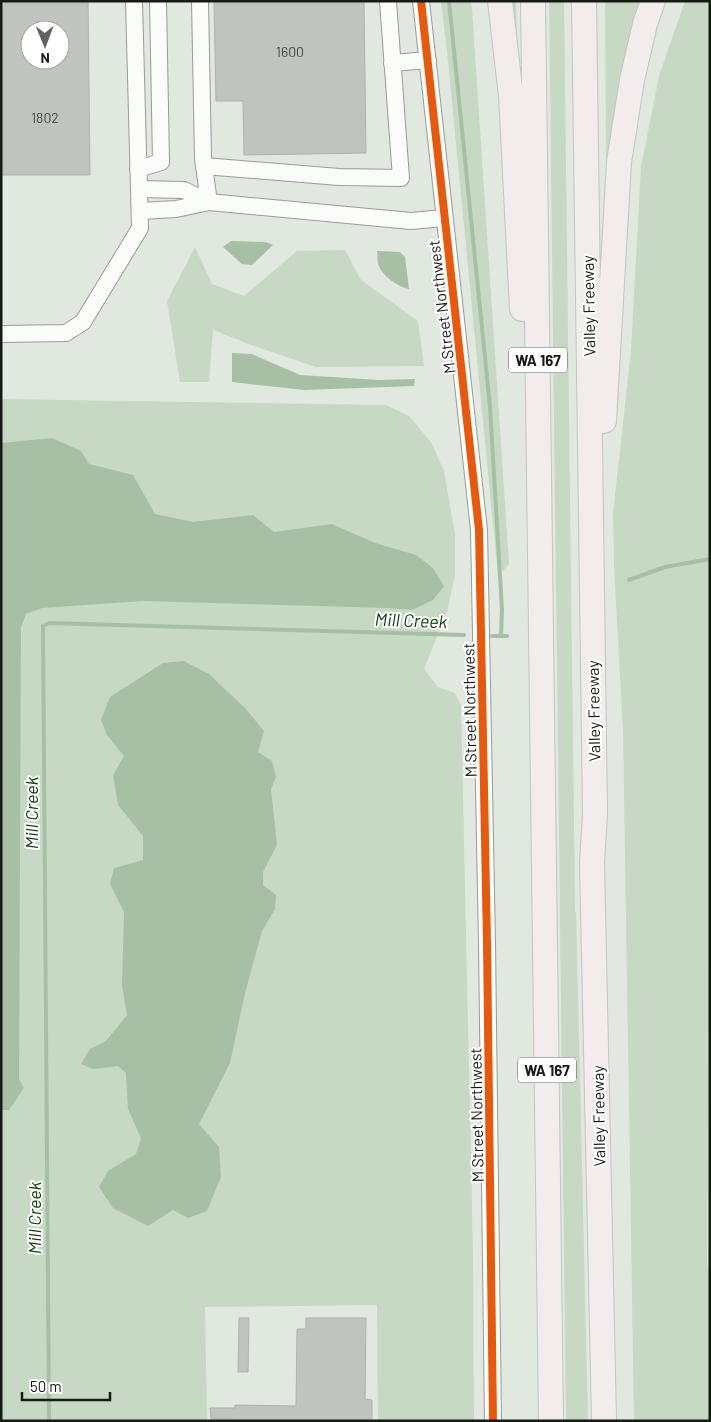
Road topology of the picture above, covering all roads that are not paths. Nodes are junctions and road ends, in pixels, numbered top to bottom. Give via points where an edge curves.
1 (134, 1) edge
2 (158, 1) edge
3 (200, 1) edge
4 (388, 1) edge
5 (421, 1) edge
6 (500, 1) edge
7 (533, 1) edge
8 (584, 1) edge
9 (653, 1) edge
10 (428, 60) junction
11 (392, 63) junction
12 (204, 166) junction
13 (138, 169) junction
14 (139, 189) junction
15 (209, 202) junction
16 (140, 211) junction
17 (444, 218) junction
18 (1, 334) edge
19 (590, 466) junction
20 (542, 719) junction
21 (493, 1421) edge
22 (551, 1421) edge
23 (604, 1421) edge

1 - 13 street
2 - 13 street via 161,162
3 - 12 street
4 - 11 street
5 - 10 street, M Street Northwest
6 - 20 highway via 511,96
7 - 20 highway, WA 167
8 - 19 highway, Valley Freeway / WA 167
9 - 19 highway via 632,80 624,132 618,179 604,419
10 - 11 street
10 - 17 street, M Street Northwest
11 - 12 street via 401,178 339,177
12 - 15 street
13 - 14 street
14 - 15 street via 184,190
14 - 16 street
15 - 16 street via 176,209
15 - 17 street via 411,221
16 - 18 street via 140,228 83,322 66,333
17 - 21 street, M Street Northwest via 479,530
19 - 23 highway, Valley Freeway / WA 167 via 595,813 592,863
20 - 22 highway, WA 167

